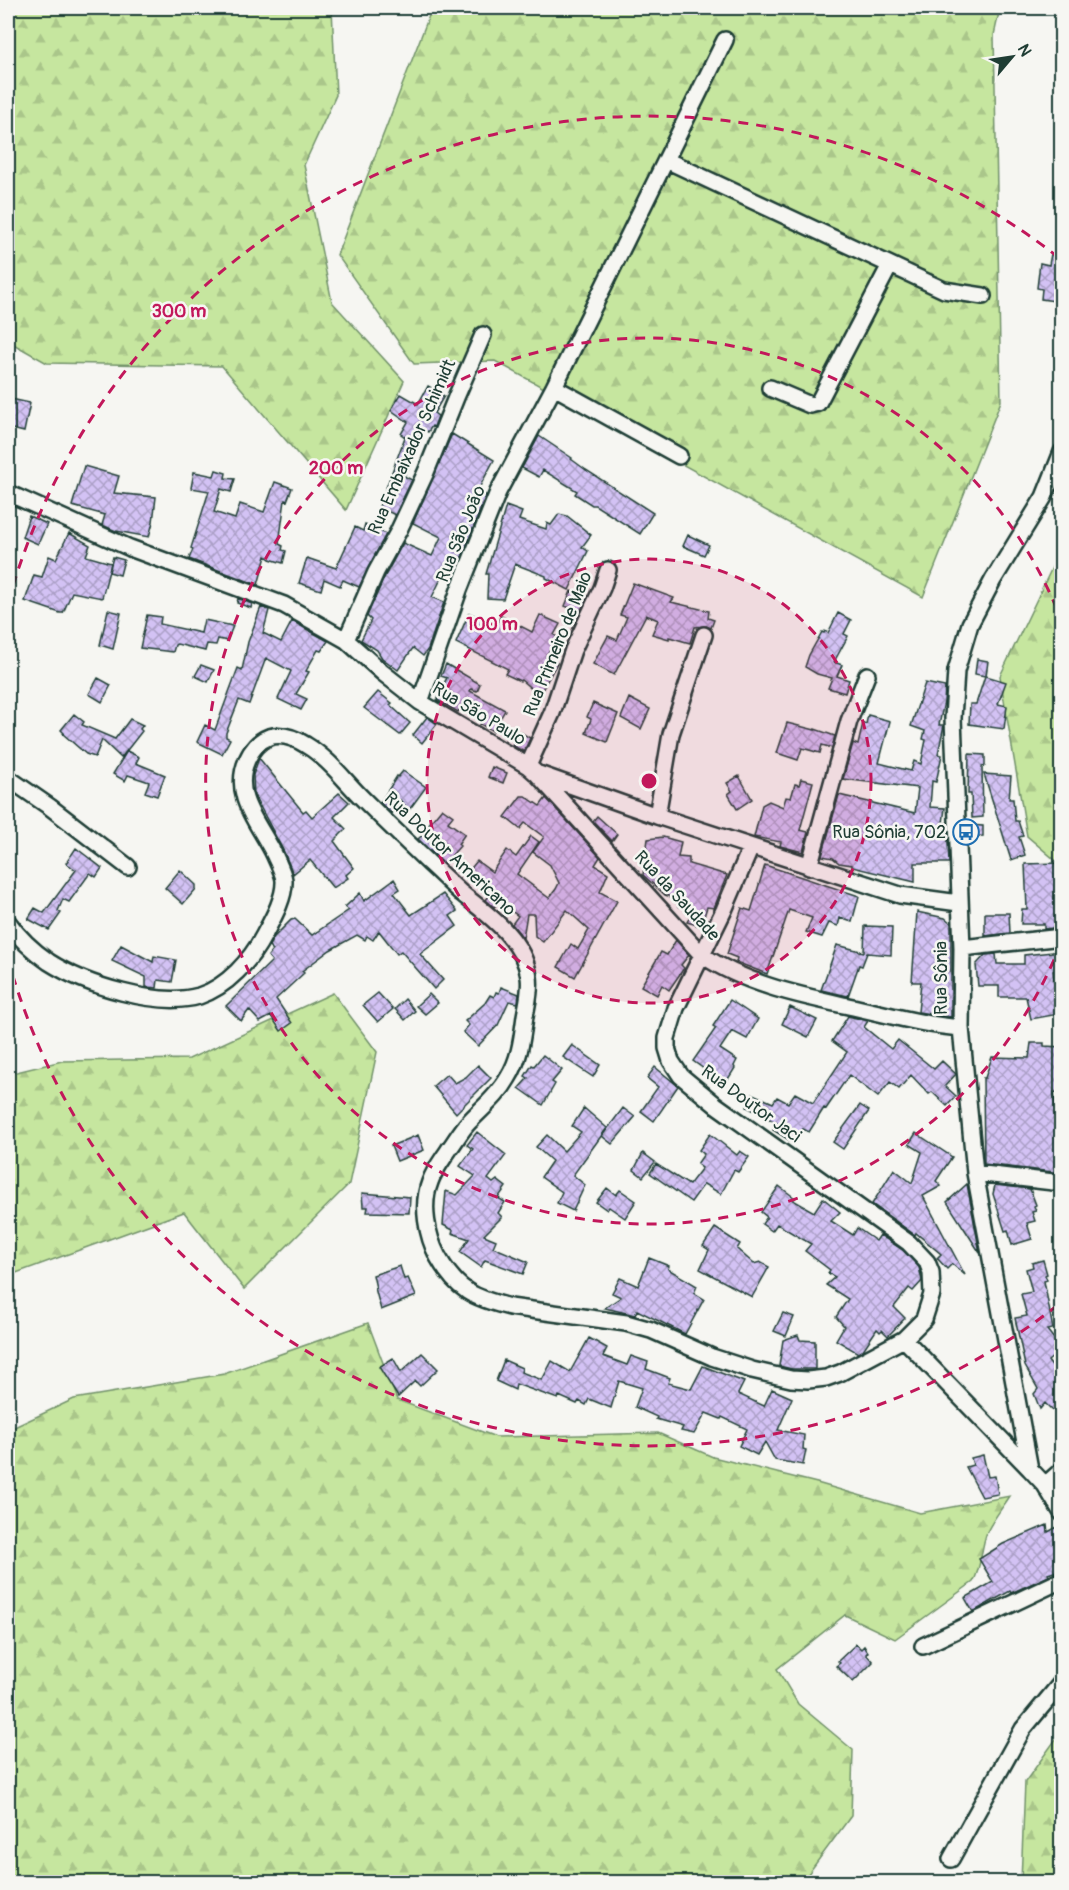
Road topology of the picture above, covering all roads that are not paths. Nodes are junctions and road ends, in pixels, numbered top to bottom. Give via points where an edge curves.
1 (725, 40) dead end
2 (666, 160) junction
3 (890, 265) junction
4 (983, 296) dead end
5 (483, 335) dead end
6 (554, 387) junction
7 (770, 388) dead end
8 (1062, 452) edge
9 (679, 456) dead end
10 (8, 493) edge
11 (608, 570) dead end
12 (704, 635) dead end
13 (346, 640) junction
14 (867, 675) dead end
15 (420, 702) junction
16 (532, 769) junction
17 (8, 778) edge
18 (657, 816) junction
19 (751, 847) junction
20 (128, 867) dead end
21 (809, 867) junction
22 (959, 903) junction
23 (8, 922) edge
24 (1062, 937) edge
25 (962, 948) junction
26 (702, 955) junction
27 (961, 1028) junction
28 (975, 1173) junction
29 (1062, 1183) edge
30 (904, 1339) junction
31 (1030, 1469) junction
32 (1062, 1470) edge
33 (1045, 1485) junction
34 (1062, 1513) edge
35 (1062, 1580) edge
36 (923, 1647) dead end
37 (1062, 1682) edge
38 (951, 1858) dead end

1 - 2 street, Rua São João
2 - 3 street
2 - 6 street, Rua São João
3 - 4 street via 944,290
3 - 7 street via 818,403 810,405
5 - 13 street, Rua Embaixador Schimidt via 429,466
6 - 9 street
6 - 15 street, Rua São João via 498,492
8 - 22 street, Rua Sônia via 1044,497 970,624 956,671 953,718
10 - 13 street, Rua São Paulo via 130,548 284,605
11 - 16 street, Rua Primeiro de Maio via 573,650
12 - 18 street via 671,734
13 - 15 street, Rua São Paulo
14 - 21 street via 849,721
15 - 16 street, Rua São Paulo
16 - 18 street, Rua São Paulo
16 - 26 street, Rua da Saudade
17 - 20 street
18 - 19 street, Rua São Paulo
19 - 21 street, Rua São Paulo
19 - 26 street, Rua Doutor Jaci
21 - 22 street, Rua São Paulo via 900,895
22 - 25 street, Rua Sônia
23 - 30 street, Rua Doutor Americano via 30,948 52,964 133,994 182,1000 203,995 224,983 262,939 278,906 284,880 270,845 243,798 244,769 251,752 265,739 292,738 325,758 389,826 500,925 526,964 529,996 514,1066 504,1086 461,1132 430,1180 427,1192 430,1236 456,1284 474,1297 510,1307 637,1325 712,1358 791,1379 817,1379 840,1373
24 - 25 street
25 - 27 street, Rua Sônia
26 - 27 street, Rua da Saudade via 719,966 776,988 917,1023
26 - 30 street, Rua Doutor Jaci via 670,1028 667,1048 671,1061 681,1076 716,1105 921,1254 931,1272 931,1300 924,1318
27 - 28 street, Rua Sônia
28 - 29 street
28 - 31 street, Rua Sônia
30 - 31 street
31 - 33 street
32 - 33 street
33 - 34 street
35 - 36 street
37 - 38 street via 1023,1730

